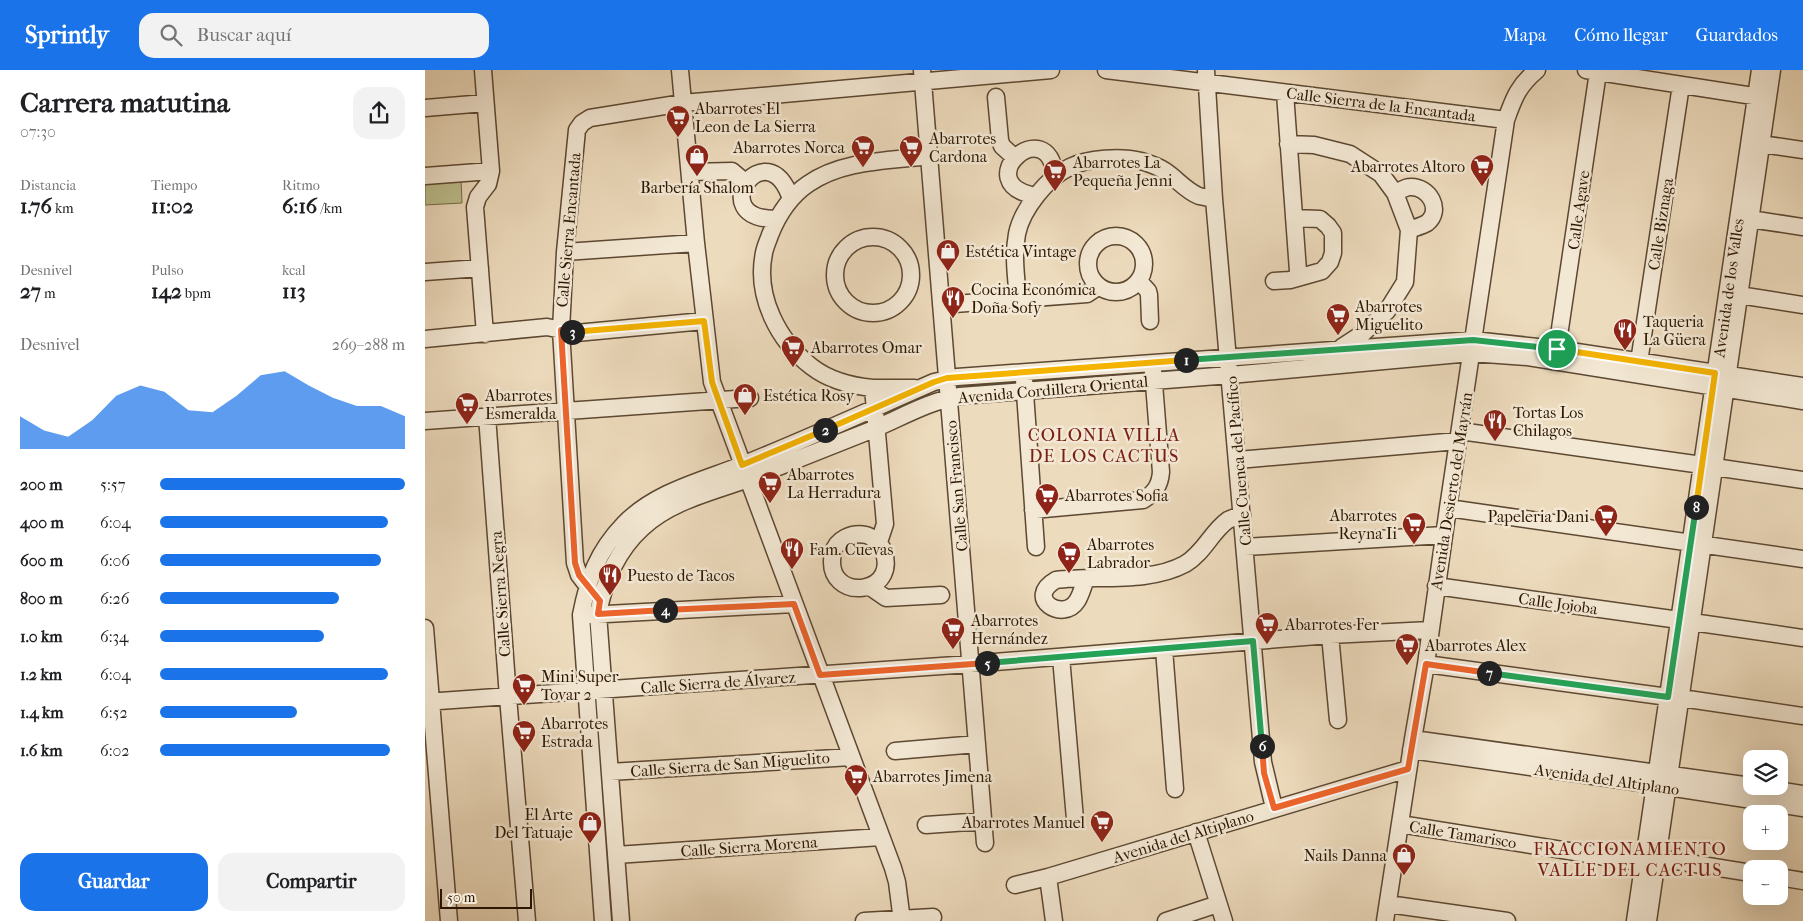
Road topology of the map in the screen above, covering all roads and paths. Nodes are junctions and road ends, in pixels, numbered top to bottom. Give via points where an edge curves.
1 (483, 70) edge
2 (680, 70) edge
3 (1051, 70) edge
4 (1106, 70) edge
5 (1537, 70) edge
6 (1760, 70) edge
7 (1772, 70) edge
8 (1592, 71) edge
9 (922, 76) edge
10 (1207, 76) edge
11 (1681, 85) junction
12 (1285, 92) junction
13 (996, 97) dead end
14 (1762, 98) junction
15 (485, 103) junction
16 (683, 103) junction
17 (425, 108) edge
18 (1506, 120) junction
19 (1288, 144) junction
20 (1761, 144) junction
21 (1803, 150) edge
22 (929, 156) junction
23 (1014, 157) junction
24 (491, 171) junction
25 (689, 172) junction
26 (425, 176) edge
27 (1055, 177) junction
28 (745, 182) junction
29 (1395, 193) junction
30 (1036, 196) junction
31 (791, 198) junction
32 (1214, 199) junction
33 (1294, 218) junction
34 (776, 219) junction
35 (1750, 219) junction
36 (1803, 227) edge
37 (1409, 230) junction
38 (696, 243) junction
39 (565, 252) junction
40 (480, 268) junction
41 (938, 268) junction
42 (911, 270) junction
43 (425, 272) edge
44 (1302, 276) junction
45 (1139, 281) junction
46 (1274, 281) dead end
47 (1099, 286) junction
48 (1739, 295) junction
49 (1018, 298) junction
50 (941, 304) junction
51 (1803, 305) edge
52 (704, 321) junction
53 (1150, 321) dead end
54 (561, 330) junction
55 (485, 334) junction
56 (425, 339) edge
57 (1472, 347) junction
58 (1557, 349) junction
59 (1338, 350) junction
60 (1229, 356) junction
61 (1639, 362) junction
62 (1152, 363) junction
63 (1023, 372) junction
64 (1230, 376) junction
65 (947, 378) junction
66 (1154, 381) junction
67 (1721, 381) junction
68 (1803, 386) edge
69 (873, 388) junction
70 (922, 388) junction
71 (1025, 391) junction
72 (750, 398) dead end
73 (949, 398) junction
74 (718, 399) junction
75 (1803, 401) edge
76 (875, 408) junction
77 (565, 410) junction
78 (487, 416) junction
79 (425, 421) edge
80 (876, 428) junction
81 (1459, 436) junction
82 (1238, 460) junction
83 (1708, 466) junction
84 (745, 472) junction
85 (1803, 480) edge
86 (1448, 508) junction
87 (1033, 510) junction
88 (1242, 515) junction
89 (1444, 535) junction
90 (879, 542) junction
91 (1697, 543) junction
92 (1035, 547) dead end
93 (1245, 548) junction
94 (1803, 559) edge
95 (1086, 579) dead end
96 (587, 586) junction
97 (1437, 586) junction
98 (870, 587) junction
99 (941, 595) dead end
100 (794, 604) junction
101 (599, 607) junction
102 (581, 615) junction
103 (1685, 621) junction
104 (425, 628) edge
105 (1431, 630) junction
106 (1330, 635) junction
107 (1803, 638) edge
108 (1253, 641) junction
109 (1164, 648) junction
110 (1061, 657) junction
111 (970, 664) junction
112 (1426, 664) junction
113 (820, 675) junction
114 (603, 690) junction
115 (585, 691) junction
116 (508, 696) junction
117 (1674, 698) junction
118 (428, 702) edge
119 (1803, 716) edge
120 (1337, 720) dead end
121 (977, 744) junction
122 (1412, 744) junction
123 (895, 751) dead end
124 (851, 757) junction
125 (1408, 769) junction
126 (610, 772) junction
127 (1662, 780) junction
128 (1743, 785) edge
129 (1175, 789) dead end
130 (1788, 792) edge
131 (1803, 794) edge
132 (1274, 808) junction
133 (1803, 808) edge
134 (1075, 819) dead end
135 (983, 821) junction
136 (1400, 824) junction
137 (926, 826) dead end
138 (1196, 832) junction
139 (881, 837) junction
140 (985, 843) dead end
141 (616, 855) junction
142 (1651, 861) junction
143 (1743, 872) edge
144 (1048, 877) junction
145 (1788, 878) edge
146 (1803, 881) edge
147 (1015, 885) dead end
148 (1218, 904) junction
149 (1388, 904) junction
150 (933, 917) dead end
151 (901, 920) edge
152 (449, 921) edge
153 (527, 921) edge
154 (603, 921) edge
155 (621, 921) edge
156 (864, 921) edge
157 (1053, 921) edge
158 (1166, 921) edge
159 (1224, 921) edge
160 (1385, 921) edge
161 (1507, 921) edge
162 (1635, 921) edge
163 (1648, 921) edge

1 - 15 street
2 - 16 street
3 - 9 street
4 - 10 street, Calle Sierra de la Encantada
5 - 18 street, Avenida Desierto del Mayrán via 1523,82 1514,96
6 - 14 street, Avenida de los Valles
7 - 14 street, Avenida de los Valles
8 - 11 street
8 - 58 street, Calle Agave
9 - 16 street
9 - 22 street, Calle San Francisco
10 - 12 street, Calle Sierra de la Encantada
10 - 32 street, Calle Cuenca del Pacífico
11 - 14 street
11 - 61 street, Calle Biznaga
12 - 18 street, Calle Sierra de la Encantada
12 - 19 street
13 - 23 street via 1000,140
14 - 20 street, Avenida de los Valles
14 - 67 street, Avenida de los Valles
15 - 17 street
15 - 24 street
16 - 25 street
16 - 39 street, Calle Sierra Encantada via 590,118 582,123 577,130
18 - 57 street, Avenida Desierto del Mayrán
19 - 29 street via 1314,145 1350,154 1381,174
19 - 33 street
20 - 21 street
20 - 35 street, Avenida de los Valles
22 - 31 street via 851,165 826,173
22 - 41 street, Calle San Francisco
23 - 27 street via 1022,151 1042,151 1054,166
23 - 30 street via 1009,166 1009,178 1014,187 1024,194
24 - 26 street
24 - 40 street via 488,184 475,207
25 - 28 street via 732,171
25 - 38 street
27 - 30 street
27 - 32 street via 1069,167 1091,160 1140,161 1165,171 1188,190
28 - 31 street via 752,175 772,173 781,178
28 - 34 street via 742,202 747,211 755,217
29 - 37 street
29 - 37 street via 1408,187 1420,188 1428,193 1434,206 1433,215 1427,223
30 - 49 street via 1017,232 1014,261
31 - 34 street
32 - 60 street, Calle Cuenca del Pacífico
33 - 44 street via 1298,271
33 - 44 street via 1320,219 1333,233 1330,262 1322,271
34 - 69 street via 764,253 762,275 766,304 775,324 792,348 813,367 835,380
35 - 36 street
35 - 48 street, Avenida de los Valles
37 - 59 street via 1405,282 1387,311
38 - 39 street
38 - 52 street
39 - 54 street, Calle Sierra Encantada
40 - 43 street
40 - 55 street
41 - 42 street
41 - 50 street, Calle San Francisco
42 - 42 street via 906,256 896,245 883,238 868,237 843,251 836,264 835,279 839,293 849,304 862,311 877,312 891,308 903,298
44 - 46 street
45 - 47 street via 1130,289 1119,292
45 - 47 street via 1145,261 1141,250 1125,236 1113,236 1094,246 1089,256 1091,277
45 - 53 street via 1148,291
47 - 49 street via 1087,294
48 - 51 street
48 - 67 street, Avenida de los Valles
49 - 50 street
50 - 65 street, Calle San Francisco
52 - 54 street via 576,333
52 - 74 street via 712,382
54 - 55 street via 547,327
54 - 77 street, Calle Sierra Encantada
55 - 56 street
57 - 58 street, Avenida Cordillera Oriental
57 - 59 street, Avenida Cordillera Oriental
57 - 64 street, Avenida Cordillera Oriental
57 - 67 street, Avenida Cordillera Oriental
57 - 81 street, Avenida Desierto del Mayrán
58 - 61 street, Avenida Cordillera Oriental
59 - 60 street, Avenida Cordillera Oriental
60 - 62 street, Avenida Cordillera Oriental
60 - 64 street, Calle Cuenca del Pacífico
61 - 67 street, Avenida Cordillera Oriental
62 - 63 street, Avenida Cordillera Oriental
62 - 66 street
63 - 65 street, Avenida Cordillera Oriental
63 - 71 street
64 - 66 street, Avenida Cordillera Oriental
64 - 82 street, Calle Cuenca del Pacífico
65 - 70 street, Avenida Cordillera Oriental
65 - 73 street, Calle San Francisco
66 - 71 street, Avenida Cordillera Oriental
66 - 87 street via 1161,472 1157,489 1143,500
67 - 68 street, Avenida Cordillera Oriental
67 - 75 street, Avenida Cordillera Oriental
67 - 83 street, Avenida de los Valles
69 - 70 street
69 - 76 street
70 - 76 street, Avenida Cordillera Oriental
71 - 73 street, Avenida Cordillera Oriental
71 - 87 street
72 - 74 street
73 - 80 street, Avenida Cordillera Oriental
73 - 111 street, Calle San Francisco
74 - 77 street
74 - 84 street
76 - 80 street
76 - 84 street, Avenida Cordillera Oriental
77 - 78 street
77 - 96 street, Calle Sierra Encantada via 575,563
78 - 79 street
78 - 116 street, Calle Sierra Negra
80 - 84 street, Avenida Cordillera Oriental
80 - 90 street via 885,524
81 - 82 street
81 - 83 street
81 - 86 street, Avenida Desierto del Mayrán
82 - 88 street, Calle Cuenca del Pacífico
83 - 85 street
83 - 91 street, Avenida de los Valles
84 - 96 street, Avenida Cordillera Oriental via 674,491 646,505 609,541
84 - 100 street
84 - 101 street, Avenida Cordillera Oriental via 660,514 642,528 625,546 610,570
86 - 89 street, Avenida Desierto del Mayrán
86 - 91 street
87 - 92 street
88 - 93 street, Calle Cuenca del Pacífico
88 - 95 street via 1229,519 1200,553 1169,571
89 - 93 street
89 - 97 street, Avenida Desierto del Mayrán
90 - 98 street via 886,554 886,567 881,579
90 - 98 street via 868,535 855,534 842,539 834,549 831,562 835,575 844,585 857,589
91 - 94 street
91 - 103 street, Avenida de los Valles
93 - 108 street, Calle Cuenca del Pacífico
96 - 101 street, Calle Sierra Encantada
96 - 102 street, Avenida Cordillera Oriental
97 - 103 street, Calle Jojoba
97 - 105 street, Avenida Desierto del Mayrán
98 - 99 street via 886,598
100 - 101 street
100 - 113 street
101 - 102 street
101 - 114 street, Avenida Cordillera Oriental
102 - 115 street, Avenida Cordillera Oriental
103 - 107 street, Calle Jojoba
103 - 117 street, Avenida de los Valles
104 - 118 street
105 - 106 street, Calle Sierra de Álvarez
105 - 112 street, Avenida Desierto del Mayrán
106 - 108 street, Calle Sierra de Álvarez
106 - 120 street
108 - 109 street, Calle Sierra de Álvarez
108 - 132 street, Calle Cuenca del Pacífico via 1263,762
109 - 110 street, Calle Sierra de Álvarez
109 - 129 street
110 - 111 street, Calle Sierra de Álvarez
110 - 134 street
111 - 113 street, Calle Sierra de Álvarez
111 - 121 street, Calle San Francisco
112 - 117 street
112 - 122 street, Avenida Desierto del Mayrán
113 - 114 street, Calle Sierra de Álvarez
113 - 124 street
114 - 115 street, Calle Sierra de Álvarez
114 - 126 street, Avenida Cordillera Oriental
115 - 116 street, Calle Sierra de Álvarez
115 - 154 street, Avenida Cordillera Oriental
116 - 118 street, Calle Sierra de Álvarez
116 - 153 street, Calle Sierra Negra
117 - 119 street
117 - 127 street, Avenida de los Valles
118 - 152 street
121 - 123 street
121 - 135 street, Calle San Francisco
122 - 125 street, Avenida Desierto del Mayrán
122 - 127 street, Avenida del Altiplano
124 - 126 street, Calle Sierra de San Miguelito
124 - 139 street
125 - 132 street, Avenida del Altiplano
125 - 136 street, Avenida Desierto del Mayrán
126 - 141 street, Avenida Cordillera Oriental
127 - 128 street, Avenida del Altiplano
127 - 133 street, Avenida del Altiplano
127 - 142 street, Avenida de los Valles
130 - 131 street, Avenida del Altiplano
132 - 138 street, Avenida del Altiplano
135 - 137 street
135 - 140 street, Calle San Francisco
136 - 142 street, Calle Tamarisco
136 - 149 street, Avenida Desierto del Mayrán
138 - 144 street, Avenida del Altiplano
138 - 148 street
139 - 141 street, Calle Sierra Morena
139 - 151 street via 897,882
141 - 155 street, Avenida Cordillera Oriental
142 - 143 street, Calle Tamarisco
142 - 162 street, Avenida de los Valles
142 - 163 street, Avenida de los Valles
144 - 147 street, Avenida del Altiplano
144 - 157 street
145 - 146 street
148 - 158 street
148 - 159 street
149 - 160 street, Avenida Desierto del Mayrán
149 - 161 street
150 - 151 street
151 - 156 street

